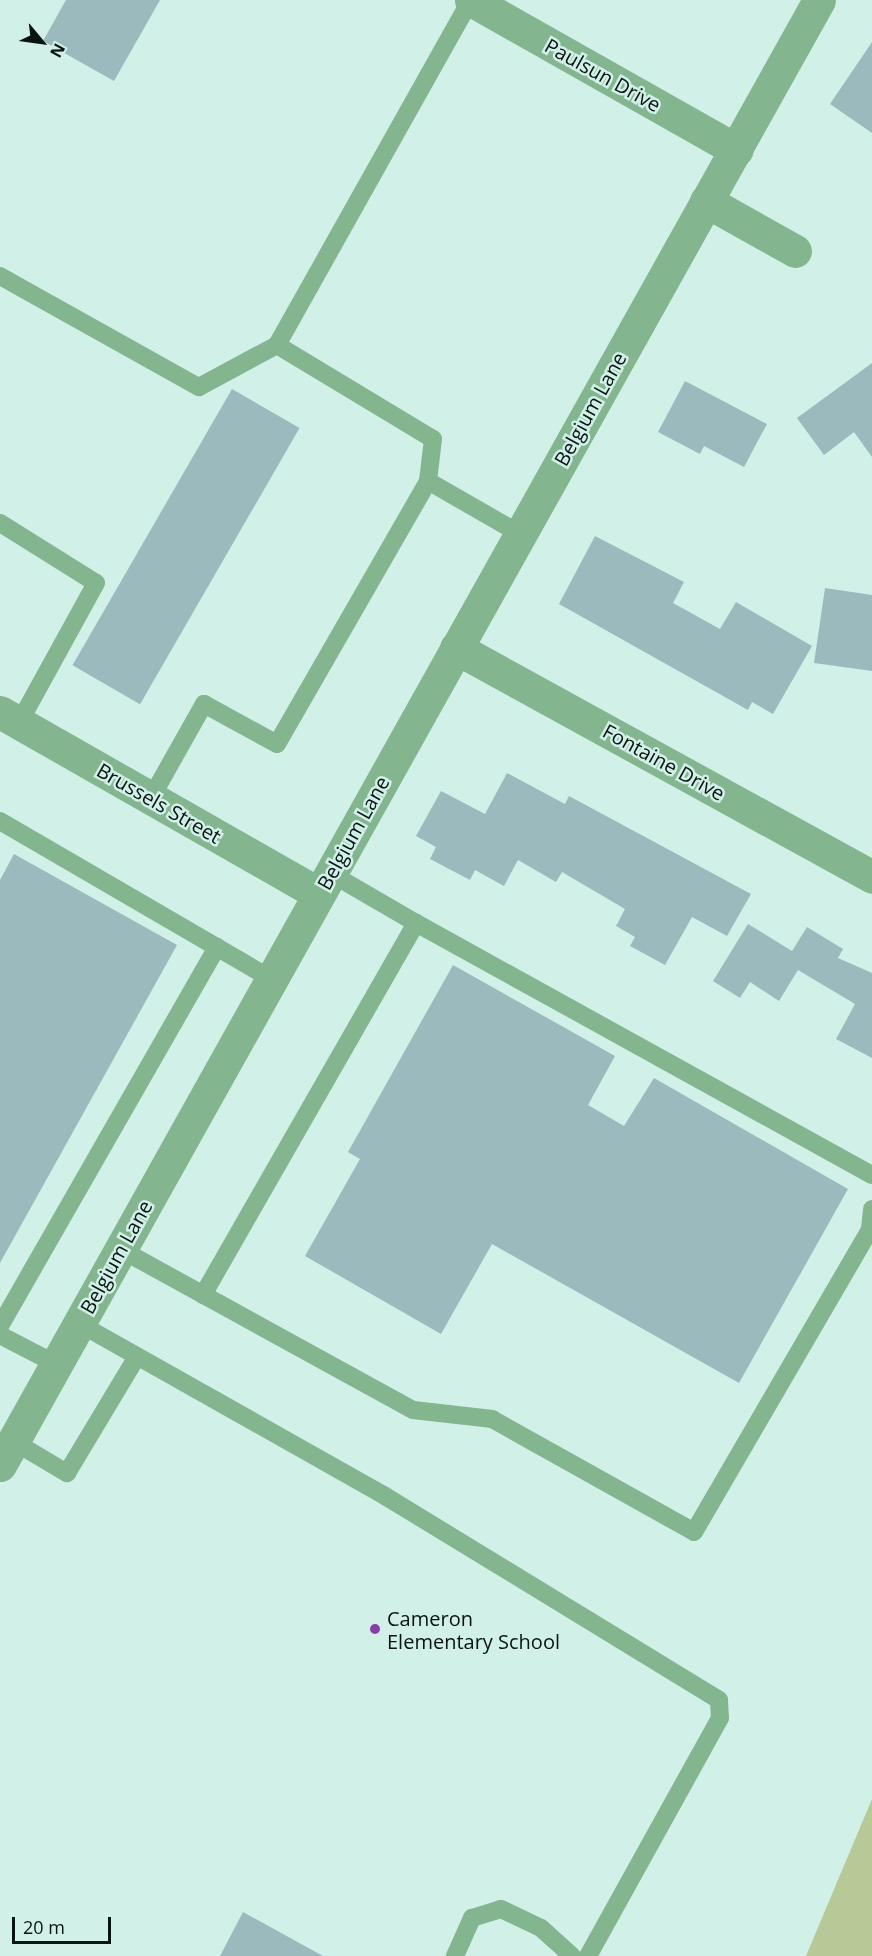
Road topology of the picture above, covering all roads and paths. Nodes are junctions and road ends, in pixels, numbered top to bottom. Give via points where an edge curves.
1 (471, 0) edge
2 (819, 0) edge
3 (736, 150) junction
4 (706, 201) junction
5 (795, 250) dead end
6 (0, 276) edge
7 (277, 345) junction
8 (428, 481) junction
9 (0, 523) edge
10 (520, 534) junction
11 (456, 648) junction
12 (9, 718) edge
13 (151, 798) junction
14 (0, 821) edge
15 (872, 877) edge
16 (324, 883) junction
17 (416, 923) junction
18 (217, 947) junction
19 (271, 979) junction
20 (872, 1175) edge
21 (872, 1209) edge
22 (120, 1249) junction
23 (203, 1295) junction
24 (80, 1324) junction
25 (0, 1326) edge
26 (0, 1335) edge
27 (136, 1358) junction
28 (56, 1364) junction
29 (7, 1453) edge
30 (454, 1956) edge
31 (572, 1956) edge
32 (588, 1956) edge

1 - 3 street, Paulsun Drive
1 - 7 lane
2 - 3 street, Belgium Lane
3 - 4 street, Belgium Lane
4 - 5 street
4 - 10 street, Belgium Lane
6 - 7 lane via 199,387
7 - 8 lane via 434,439
8 - 10 lane
8 - 13 lane via 277,744 204,704
9 - 12 lane via 96,583
10 - 11 street, Belgium Lane
11 - 15 street, Fontaine Drive
11 - 16 street, Belgium Lane
12 - 13 street, Brussels Street
13 - 16 street, Brussels Street
14 - 18 lane
16 - 17 lane
16 - 19 street, Belgium Lane
17 - 20 lane
17 - 23 lane
18 - 19 lane
18 - 25 lane
19 - 22 street, Belgium Lane
21 - 23 lane via 870,1228 694,1532 492,1419 413,1410
22 - 23 lane
22 - 24 street, Belgium Lane
24 - 27 lane
24 - 28 street, Belgium Lane
26 - 28 lane
27 - 29 lane via 67,1473
27 - 32 lane via 385,1496 719,1700 720,1718
28 - 29 street, Belgium Lane
30 - 31 lane via 472,1918 501,1909 541,1928

